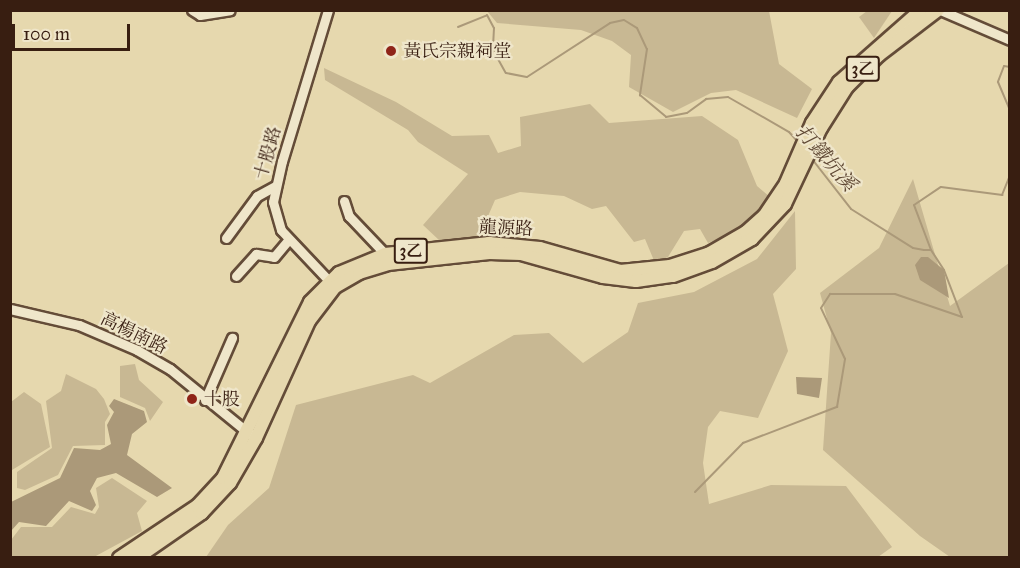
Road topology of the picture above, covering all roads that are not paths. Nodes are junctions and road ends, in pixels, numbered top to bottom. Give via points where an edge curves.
1 (192, 10) edge
2 (230, 10) edge
3 (328, 10) edge
4 (921, 10) edge
5 (939, 10) edge
6 (1010, 40) edge
7 (805, 151) junction
8 (275, 186) junction
9 (344, 201) dead end
10 (226, 238) dead end
11 (289, 239) junction
12 (385, 255) junction
13 (236, 276) dead end
14 (331, 284) junction
15 (10, 309) edge
16 (232, 338) dead end
17 (205, 400) junction
18 (251, 436) junction
19 (119, 558) edge
20 (137, 558) edge

1 - 2 street via 200,15
3 - 8 street, 十股路
4 - 7 main road, 龍源路 / 3乙 via 839,82
5 - 6 street
5 - 7 main road, 3乙 via 861,71
7 - 12 main road, 龍源路 / 3乙 via 777,199 746,232 708,254 670,267 620,271 540,248 506,243
7 - 14 main road, 3乙 via 785,204 752,238 712,262 673,276 620,280 529,256 489,253 388,264
8 - 10 street via 257,196
8 - 11 street, 十股路 via 274,216
9 - 12 street via 349,216
11 - 13 street via 274,257 256,254
11 - 14 street, 十股路
12 - 14 main road, 龍源路 / 3乙 via 354,264
14 - 18 main road, 3乙
15 - 17 street, 高楊南路 via 79,326 137,350 170,369
16 - 17 street
17 - 18 street, 高楊南路
18 - 19 main road, 3乙 via 210,493
18 - 20 main road, 3乙 via 216,500

